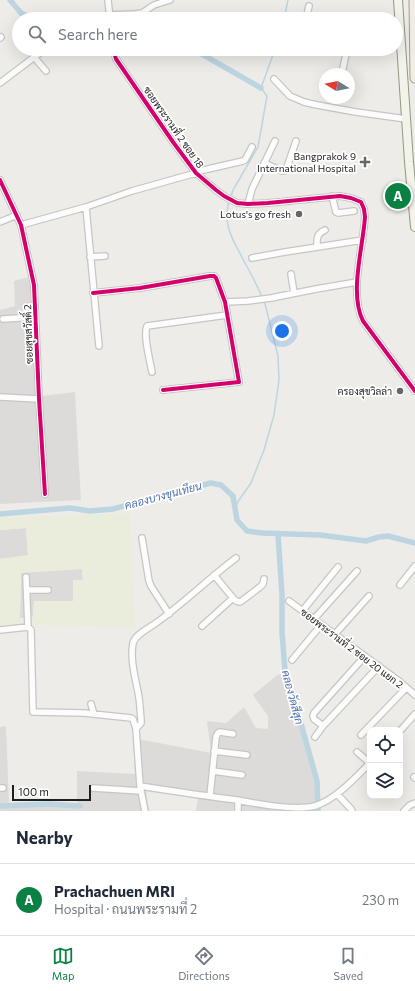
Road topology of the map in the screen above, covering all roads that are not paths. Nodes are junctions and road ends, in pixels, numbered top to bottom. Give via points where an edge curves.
1 (108, 0) edge
2 (170, 0) edge
3 (398, 0) edge
4 (414, 0) edge
5 (309, 6) dead end
6 (109, 12) edge
7 (144, 12) edge
8 (308, 12) edge
9 (398, 12) edge
10 (115, 56) edge
11 (346, 56) edge
12 (400, 56) edge
13 (34, 57) joint
14 (343, 68) edge
15 (46, 71) dead end
16 (415, 78) edge
17 (274, 79) dead end
18 (0, 83) edge
19 (406, 119) junction
20 (275, 141) dead end
21 (296, 141) dead end
22 (252, 147) dead end
23 (264, 163) junction
24 (196, 173) junction
25 (0, 180) edge
26 (332, 196) junction
27 (248, 204) junction
28 (86, 206) junction
29 (354, 211) dead end
30 (17, 215) junction
31 (0, 222) edge
32 (22, 225) junction
33 (415, 227) edge
34 (325, 230) dead end
35 (363, 240) junction
36 (317, 247) junction
37 (105, 256) dead end
38 (90, 258) junction
39 (252, 258) dead end
40 (291, 274) dead end
41 (357, 282) junction
42 (93, 293) junction
43 (294, 293) junction
44 (225, 302) junction
45 (227, 315) junction
46 (35, 317) junction
47 (3, 318) dead end
48 (99, 346) dead end
49 (152, 372) dead end
50 (163, 390) dead end
51 (415, 391) edge
52 (0, 397) edge
53 (38, 399) junction
54 (45, 494) dead end
55 (142, 538) dead end
56 (236, 558) dead end
57 (415, 566) edge
58 (338, 567) dead end
59 (357, 572) dead end
60 (214, 575) junction
61 (26, 577) dead end
62 (264, 579) dead end
63 (400, 586) dead end
64 (26, 590) junction
65 (48, 590) dead end
66 (369, 596) dead end
67 (233, 598) junction
68 (289, 601) dead end
69 (303, 610) junction
70 (169, 614) junction
71 (314, 619) junction
72 (321, 625) junction
73 (202, 626) dead end
74 (28, 627) junction
75 (0, 630) edge
76 (335, 634) junction
77 (365, 656) junction
78 (292, 660) dead end
79 (379, 666) junction
80 (406, 688) junction
81 (415, 695) edge
82 (91, 704) dead end
83 (94, 714) junction
84 (415, 714) edge
85 (323, 726) junction
86 (403, 728) edge
87 (136, 729) junction
88 (233, 734) dead end
89 (361, 735) dead end
90 (315, 737) dead end
91 (214, 751) junction
92 (357, 752) dead end
93 (248, 755) dead end
94 (367, 760) edge
95 (367, 766) edge
96 (213, 771) junction
97 (242, 775) dead end
98 (93, 788) dead end
99 (141, 789) junction
100 (337, 794) junction
101 (210, 796) junction
102 (238, 801) junction
103 (415, 803) edge
104 (145, 811) edge
105 (238, 811) edge
106 (352, 811) edge
107 (404, 811) edge

1 - 6 street
2 - 7 street via 154,5
3 - 9 main road
4 - 16 main road
5 - 8 street
10 - 24 street, ซอยพระรามที่ 2 ซอย 18
11 - 14 street
12 - 19 main road
13 - 15 street
13 - 18 street
17 - 19 street via 290,96 304,102
19 - 33 main road
20 - 23 street
21 - 23 street via 286,170
22 - 24 street via 243,161
23 - 27 street
24 - 27 street, ซอยพระรามที่ 2 ซอย 18 via 224,196 237,203
24 - 28 street
25 - 30 street, ซอยสุขสวัสดิ์ 2
26 - 27 street, ซอยพระรามที่ 2 ซอย 18
26 - 29 street via 336,212
26 - 35 street, ซอยพระรามที่ 2 ซอย 18 via 361,202 365,217
28 - 32 street
28 - 38 street
30 - 31 street
30 - 32 street, ซอยสุขสวัสดิ์ 2
32 - 46 street, ซอยสุขสวัสดิ์ 2 via 34,286
34 - 36 street via 318,235
35 - 36 street
35 - 41 street, ซอยพระรามที่ 2 ซอย 18
36 - 39 street
37 - 38 street
38 - 42 street
40 - 43 street
41 - 43 street
41 - 51 street, ซอยพระรามที่ 2 ซอย 18 via 359,314
42 - 44 street via 214,276
42 - 48 street
43 - 44 street
44 - 45 street
45 - 49 street via 147,326 146,339
45 - 50 street via 239,382
46 - 47 street
46 - 53 street, ซอยสุขสวัสดิ์ 2
52 - 53 street
53 - 54 street, ซอยสุขสวัสดิ์ 2
55 - 70 street via 149,581
56 - 60 street
57 - 63 street
58 - 69 street
59 - 71 street
60 - 67 street
60 - 70 street
61 - 64 street
62 - 67 street via 260,587 240,602
64 - 65 street
64 - 74 street
66 - 76 street
67 - 73 street
68 - 69 street, ซอยพระรามที่ 2 ซอย 20 แยก 2
69 - 71 street, ซอยพระรามที่ 2 ซอย 20 แยก 2
70 - 87 street via 134,640 134,677 141,719
71 - 72 street, ซอยพระรามที่ 2 ซอย 20 แยก 2
72 - 76 street, ซอยพระรามที่ 2 ซอย 20 แยก 2
72 - 78 street
74 - 75 street
74 - 83 street via 31,630 33,712
76 - 77 street, ซอยพระรามที่ 2 ซอย 20 แยก 2
77 - 79 street, ซอยพระรามที่ 2 ซอย 20 แยก 2
77 - 85 street via 314,713 314,718
79 - 80 street, ซอยพระรามที่ 2 ซอย 20 แยก 2
79 - 85 street
80 - 81 street, ซอยพระรามที่ 2 ซอย 20 แยก 2
80 - 89 street
82 - 83 street
83 - 87 street via 131,718
84 - 86 street
85 - 90 street
87 - 99 street
88 - 91 street via 218,733
91 - 93 street
91 - 96 street
92 - 94 street
95 - 100 street
96 - 97 street
96 - 101 street
98 - 99 street
99 - 101 street
99 - 104 street
100 - 102 street via 323,803 303,808
100 - 106 street
101 - 102 street
102 - 105 street
103 - 107 street

